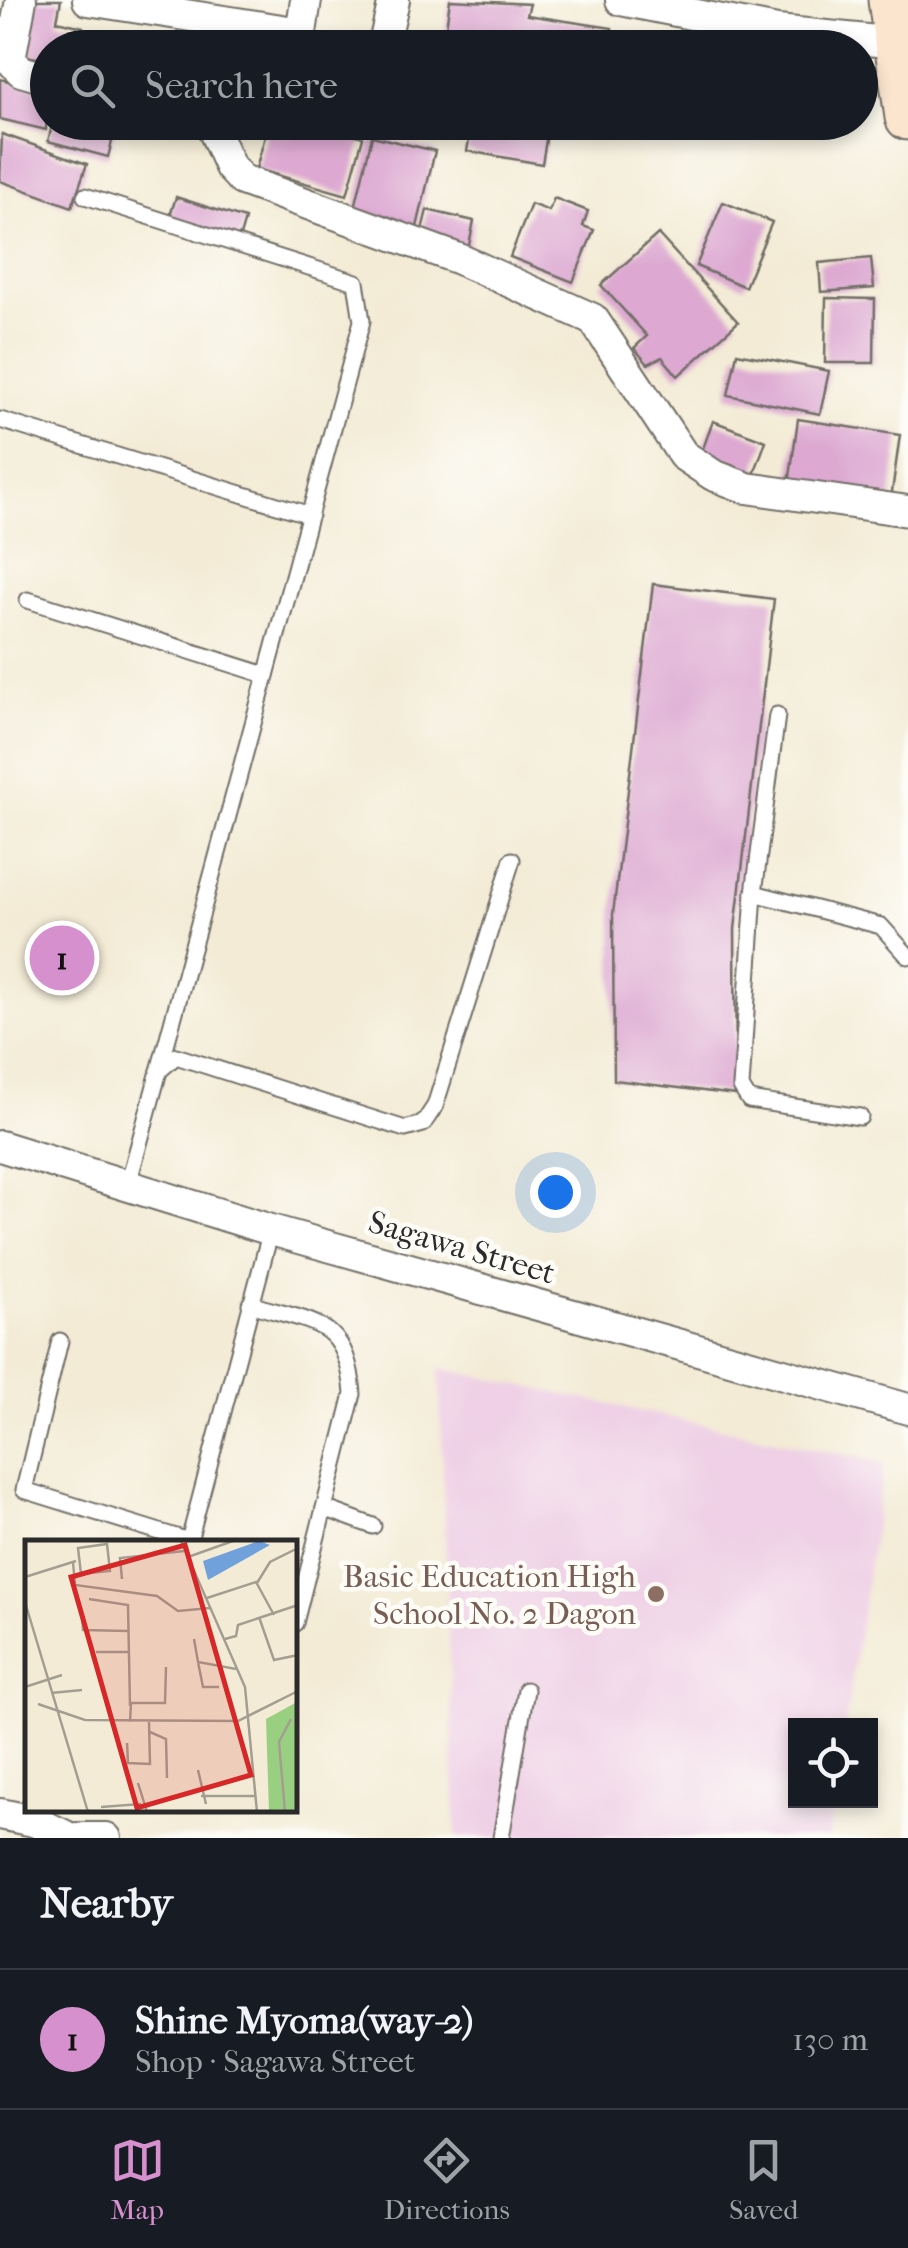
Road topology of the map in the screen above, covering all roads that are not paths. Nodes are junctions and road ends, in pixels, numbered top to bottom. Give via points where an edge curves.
1 (21, 0) edge
2 (88, 0) edge
3 (306, 0) edge
4 (394, 0) edge
5 (621, 0) edge
6 (894, 22) edge
7 (282, 30) edge
8 (301, 30) edge
9 (387, 30) edge
10 (739, 30) edge
11 (838, 30) edge
12 (30, 74) edge
13 (907, 102) edge
14 (218, 140) edge
15 (85, 196) dead end
16 (0, 420) edge
17 (908, 511) edge
18 (310, 516) junction
19 (28, 600) dead end
20 (266, 674) junction
21 (777, 714) dead end
22 (512, 860) dead end
23 (754, 893) junction
24 (908, 956) edge
25 (159, 1070) junction
26 (860, 1117) dead end
27 (0, 1146) edge
28 (127, 1188) junction
29 (270, 1230) junction
30 (250, 1304) junction
31 (60, 1341) dead end
32 (908, 1409) edge
33 (324, 1508) junction
34 (374, 1526) dead end
35 (186, 1540) edge
36 (189, 1540) edge
37 (298, 1610) edge
38 (526, 1690) dead end
39 (0, 1814) edge
40 (34, 1816) edge
41 (70, 1838) edge
42 (78, 1838) edge
43 (106, 1838) edge
44 (501, 1838) edge

1 - 12 street via 10,59
2 - 7 street
3 - 8 street
4 - 9 street
5 - 10 street
6 - 11 street
6 - 13 main road
14 - 17 street via 242,180 458,258 593,319 684,454 713,475 747,488
15 - 18 lane via 356,282 362,321
16 - 18 lane
18 - 20 lane
19 - 20 lane
20 - 25 lane
21 - 23 lane
22 - 25 lane via 423,1124 405,1129 196,1059 176,1056
23 - 24 lane via 881,926
23 - 26 lane via 741,1086 749,1100
25 - 28 lane
27 - 28 street, Sagawa Street
28 - 29 street, Sagawa Street
29 - 30 lane
29 - 32 street, Sagawa Street
30 - 33 lane via 327,1328 350,1356 353,1394
30 - 36 lane
31 - 35 lane via 24,1490
33 - 34 lane
33 - 37 lane
38 - 44 lane
39 - 40 street
40 - 41 street
42 - 43 street

